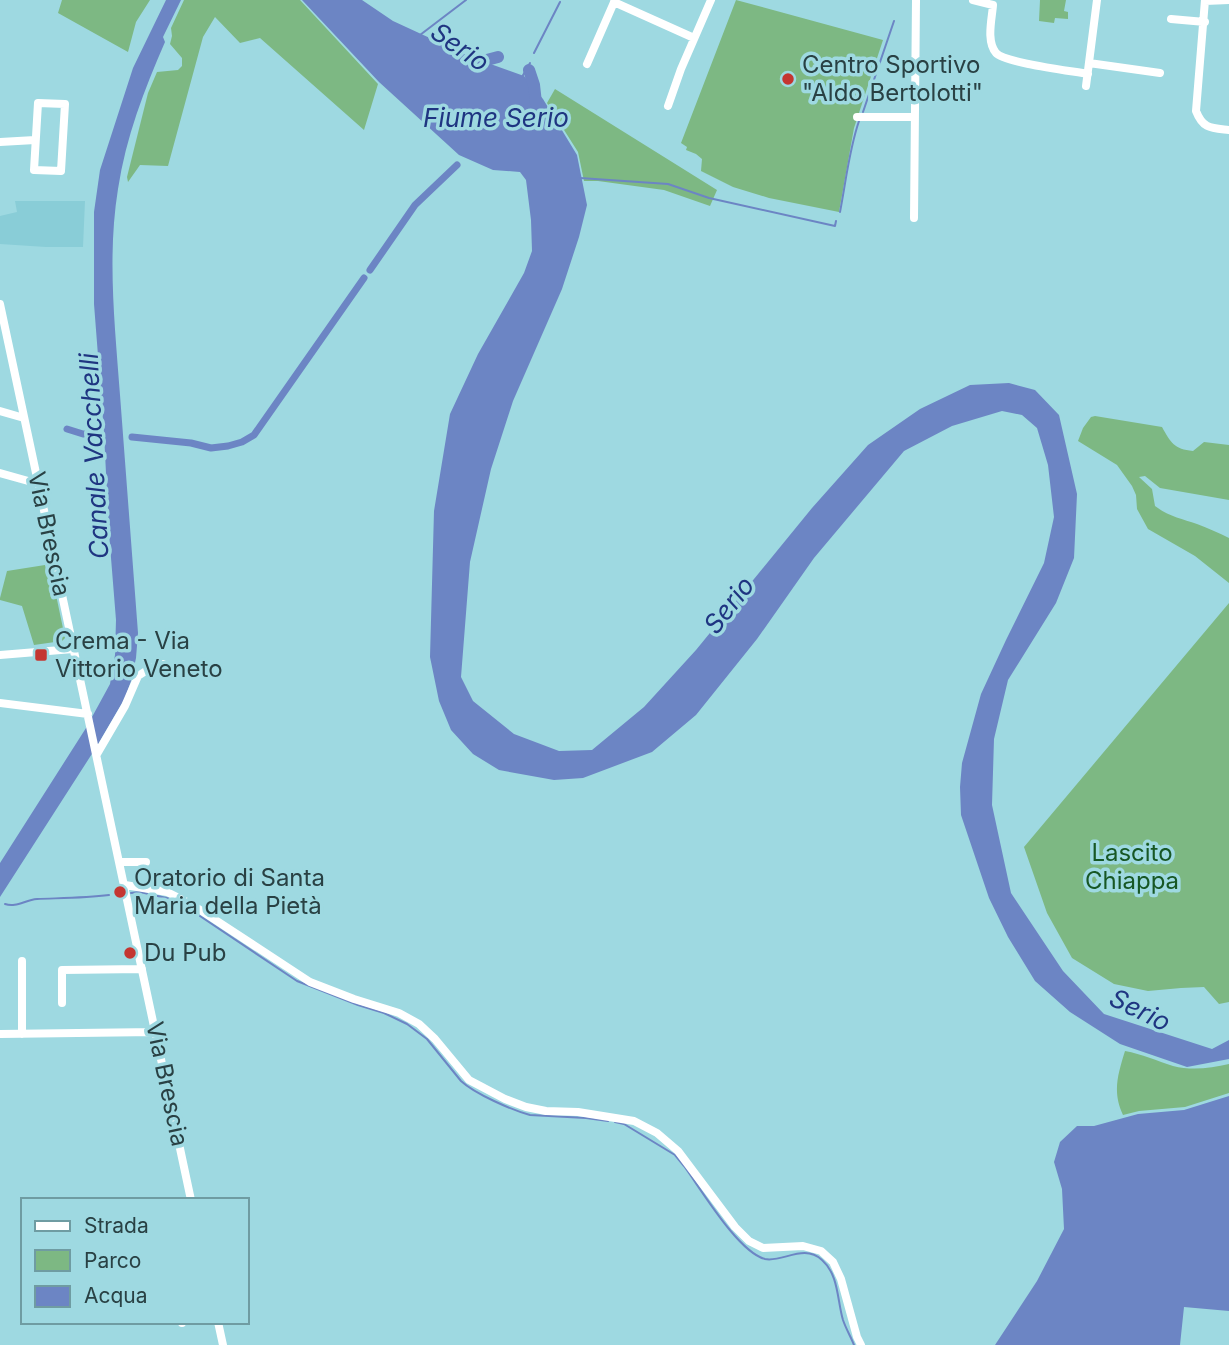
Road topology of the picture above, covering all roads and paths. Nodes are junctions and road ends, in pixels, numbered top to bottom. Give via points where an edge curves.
1 (711, 0) edge
2 (916, 0) edge
3 (973, 0) edge
4 (1097, 0) edge
5 (1205, 0) edge
6 (1229, 0) edge
7 (615, 1) edge
8 (1171, 19) dead end
9 (1205, 22) junction
10 (694, 38) junction
11 (1089, 63) junction
12 (587, 64) dead end
13 (1088, 74) junction
14 (1160, 74) dead end
15 (1086, 86) dead end
16 (668, 106) dead end
17 (915, 117) junction
18 (861, 118) dead end
19 (1229, 130) edge
20 (35, 140) junction
21 (0, 142) edge
22 (914, 218) dead end
23 (0, 304) edge
24 (0, 411) edge
25 (24, 418) junction
26 (0, 473) edge
27 (39, 484) junction
28 (74, 649) junction
29 (0, 655) edge
30 (163, 664) dead end
31 (0, 702) edge
32 (88, 717) junction
33 (96, 752) junction
34 (120, 862) junction
35 (146, 862) dead end
36 (125, 885) junction
37 (22, 961) dead end
38 (142, 969) junction
39 (62, 1003) dead end
40 (155, 1032) junction
41 (0, 1034) edge
42 (22, 1034) junction
43 (191, 1198) edge
44 (218, 1324) edge
45 (223, 1345) edge
46 (861, 1345) edge

1 - 10 street
2 - 17 street
3 - 13 street via 993,5 991,32 997,55
4 - 11 street
5 - 6 street
5 - 9 street
7 - 10 street
7 - 12 street
8 - 9 street
9 - 19 street via 1196,111 1206,126
10 - 16 street
11 - 13 street
11 - 14 street
13 - 15 street
17 - 18 street
17 - 22 street
20 - 20 street via 34,170 61,171 65,104 38,103
20 - 21 street
23 - 25 street, Via Brescia
24 - 25 street
25 - 27 street, Via Brescia
26 - 27 street
27 - 28 street, Via Brescia
28 - 29 street
28 - 32 street, Via Brescia
30 - 33 street via 138,676
31 - 32 street
32 - 33 street, Via Brescia
33 - 34 street, Via Brescia
34 - 35 street
34 - 36 street, Via Brescia
36 - 38 street, Via Brescia
36 - 46 street via 167,892 299,976 419,1024 469,1080 506,1099 546,1111 634,1121 657,1133 678,1151 749,1241 763,1248 803,1246 821,1251 833,1262
37 - 42 street
38 - 39 street via 62,970
38 - 40 street, Via Brescia
40 - 42 street
40 - 43 street, Via Brescia
41 - 42 street
44 - 45 street

